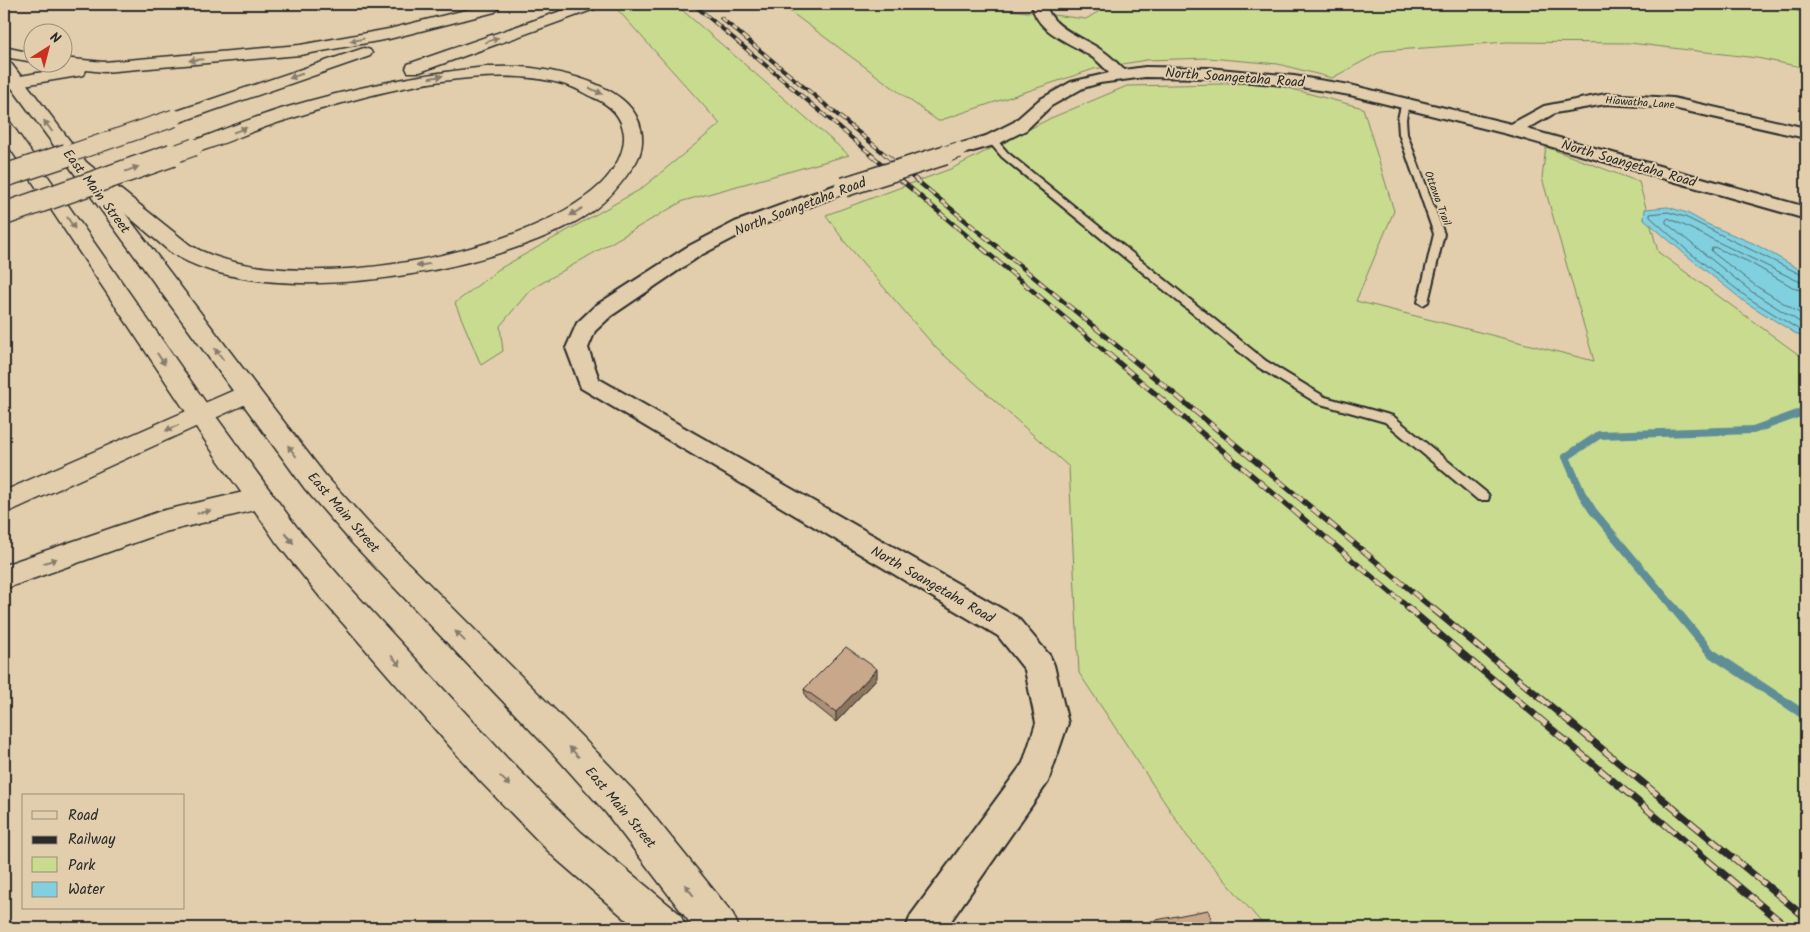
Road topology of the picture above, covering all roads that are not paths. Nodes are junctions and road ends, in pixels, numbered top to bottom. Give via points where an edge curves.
1 (507, 4) edge
2 (595, 4) edge
3 (1039, 4) edge
4 (490, 10) junction
5 (4, 52) edge
6 (22, 56) edge
7 (72, 64) edge
8 (104, 67) junction
9 (1120, 75) junction
10 (7, 77) edge
11 (1405, 103) junction
12 (270, 119) junction
13 (4, 126) edge
14 (1513, 130) junction
15 (1801, 132) dead end
16 (992, 140) junction
17 (79, 166) junction
18 (4, 176) edge
19 (1806, 213) edge
20 (4, 214) edge
21 (1424, 302) dead end
22 (248, 393) junction
23 (200, 415) junction
24 (1483, 497) dead end
25 (261, 499) junction
26 (4, 503) edge
27 (4, 577) edge
28 (568, 846) junction
29 (637, 928) edge
30 (666, 928) edge
31 (719, 928) edge
32 (924, 928) edge

1 - 4 main road
12 -> 2 main road
3 - 9 street via 1038,10 1049,24 1094,51
4 -> 8 main road via 389,34 300,50
4 -> 18 main road, bridge
5 - 6 main road
7 - 8 main road
8 - 10 main road
9 - 11 street, North Soangetaha Road via 1171,71 1240,75 1319,84
9 - 16 street, North Soangetaha Road via 1077,85 1045,104 1020,126
17 -> 10 main road, East Main Street
11 - 14 street, North Soangetaha Road
11 - 21 lane, Ottawa Trail via 1403,134 1439,234
12 -> 17 main road via 418,80 512,72 558,78 599,92 616,102 628,115 633,128 633,146 614,181 578,212 550,226 518,240 451,260 338,276 266,274 216,264 192,255
20 -> 12 main road, bridge
13 -> 23 main road
14 - 15 street, Hiawatha Lane via 1550,109 1606,99 1673,103
14 - 19 street, North Soangetaha Road
16 - 24 lane via 1005,155 1262,364 1321,400 1389,419
16 - 32 street, North Soangetaha Road, bridge via 844,187 750,223 694,251 603,311 585,328 577,348 589,383 1008,627 1039,665 1052,724 1037,771
22 -> 17 main road, East Main Street
22 - 23 main road
31 -> 22 main road, East Main Street via 619,801 362,535 315,482
23 - 25 main road
23 -> 26 main road
27 -> 25 main road via 161,522
25 -> 28 main road via 331,588 493,769
28 - 29 main road
28 - 30 main road

